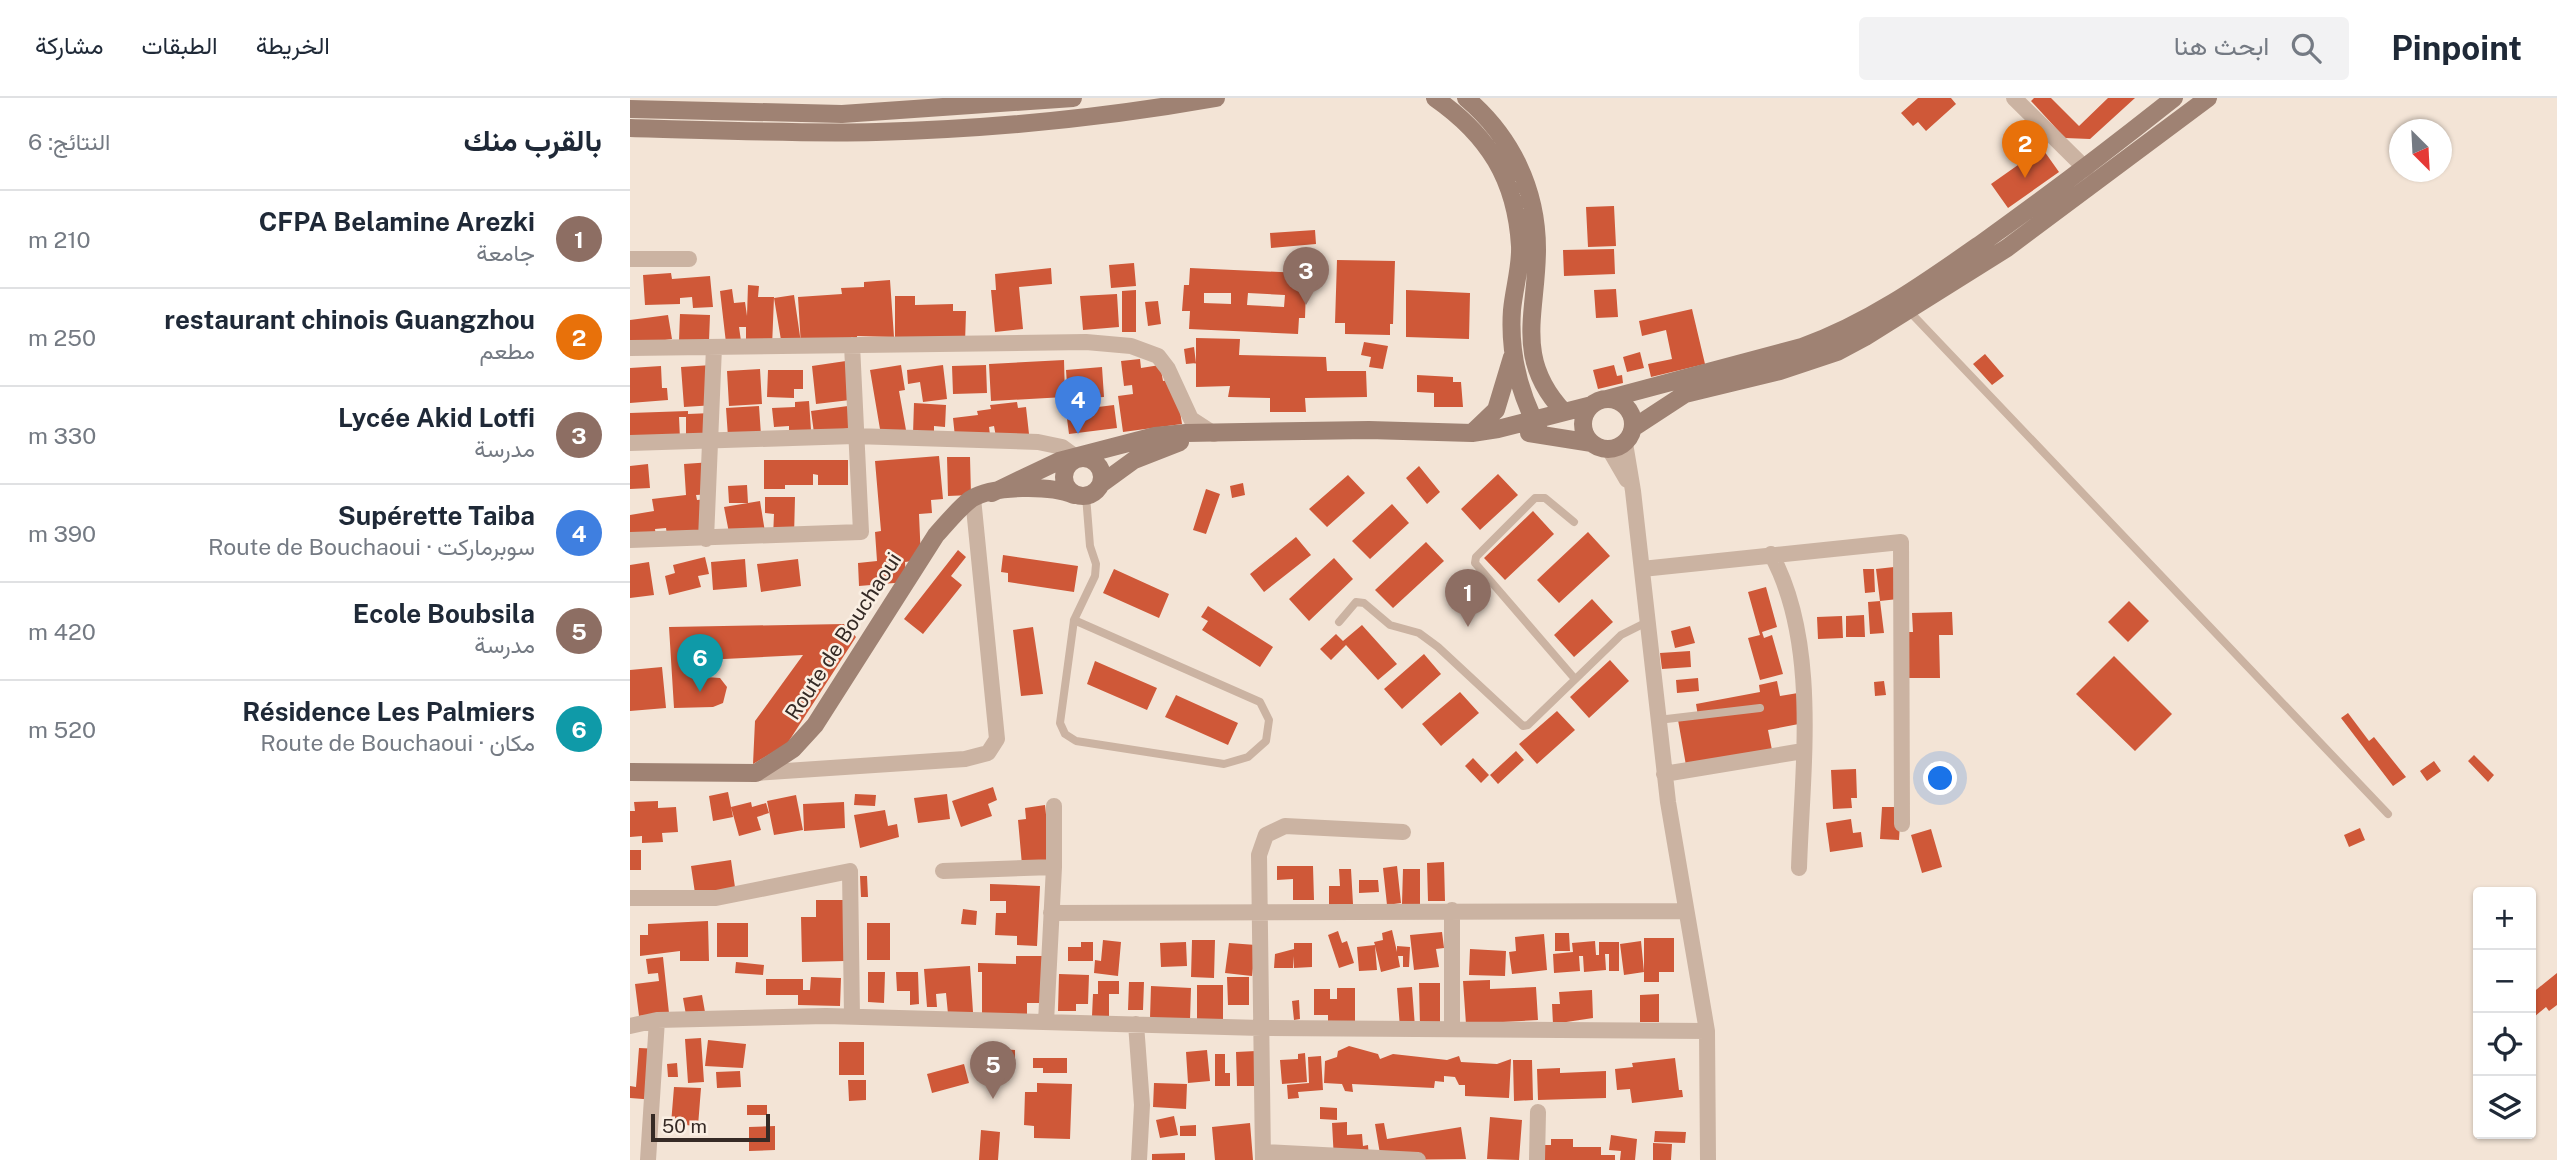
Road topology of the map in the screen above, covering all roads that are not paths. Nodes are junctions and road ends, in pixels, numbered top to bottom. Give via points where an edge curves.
1 (1073, 98) edge
2 (1216, 98) edge
3 (1435, 98) edge
4 (1466, 98) edge
5 (2014, 98) edge
6 (2174, 98) edge
7 (2208, 98) edge
8 (1480, 104) edge
9 (630, 109) edge
10 (630, 128) edge
11 (2086, 169) junction
12 (630, 259) edge
13 (688, 259) dead end
14 (1909, 311) junction
15 (852, 345) junction
16 (714, 347) junction
17 (630, 348) edge
18 (1513, 353) junction
19 (1599, 402) junction
20 (1564, 412) junction
21 (1537, 427) junction
22 (1472, 433) junction
23 (1214, 434) junction
24 (854, 436) junction
25 (710, 441) junction
26 (1615, 441) junction
27 (630, 443) edge
28 (1077, 458) junction
29 (1101, 484) junction
30 (992, 493) junction
31 (1080, 495) junction
32 (973, 498) junction
33 (1574, 522) dead end
34 (706, 539) junction
35 (630, 540) edge
36 (1771, 554) junction
37 (1642, 569) junction
38 (1074, 620) junction
39 (1339, 622) dead end
40 (1647, 622) junction
41 (1575, 679) junction
42 (1760, 708) dead end
43 (1657, 720) junction
44 (1803, 751) junction
45 (630, 772) edge
46 (756, 773) junction
47 (1664, 774) junction
48 (1054, 806) dead end
49 (2388, 814) dead end
50 (1902, 824) dead end
51 (1403, 832) dead end
52 (1054, 867) junction
53 (1799, 868) dead end
54 (943, 871) dead end
55 (630, 898) edge
56 (1452, 910) junction
57 (1686, 911) junction
58 (1051, 913) junction
59 (1258, 913) junction
60 (852, 1017) junction
61 (657, 1020) junction
62 (1046, 1022) junction
63 (1136, 1024) junction
64 (630, 1026) edge
65 (1261, 1028) junction
66 (1452, 1029) junction
67 (1707, 1031) junction
68 (1538, 1112) dead end
69 (1263, 1156) edge
70 (648, 1160) edge
71 (1139, 1160) edge
72 (1418, 1160) edge
73 (1537, 1160) edge
74 (1707, 1160) edge

1 - 9 main road via 842,114
2 - 10 main road via 1104,115 940,129
3 - 18 main road via 1482,136 1498,159 1507,184 1520,246 1512,311
4 - 8 main road
5 - 11 street
6 - 11 main road
7 - 14 main road via 2007,248
8 - 20 main road via 1525,177 1537,248 1531,351 1541,382
11 - 19 main road via 1917,288 1832,336
12 - 13 street
14 - 26 main road via 1837,352 1685,394
14 - 49 lane
15 - 16 street
15 - 23 street via 1086,342 1130,346 1158,356 1191,419
15 - 24 street
16 - 17 street
16 - 25 street
18 - 21 main road
18 - 22 main road via 1496,410
19 - 20 main road
19 - 26 main road via 1583,420 1583,429
19 - 26 main road via 1624,404 1630,411
20 - 21 main road
21 - 22 main road
21 - 26 main road
22 - 23 main road
23 - 28 main road via 1155,436
23 - 29 main road via 1154,450
24 - 25 street
24 - 28 street via 1038,442 1062,447
24 - 34 street via 861,532
25 - 27 street
25 - 34 street
26 - 37 street via 1633,491
28 - 29 main road via 1097,463
28 - 30 main road via 1059,461
28 - 31 main road via 1067,465 1063,479
29 - 31 main road
30 - 31 main road via 1059,488
30 - 32 main road
31 - 38 lane via 1096,565
32 - 46 main road, Route de Bouchaoui via 936,535 816,725 793,749
32 - 46 street via 996,739 988,753 965,759
33 - 41 lane via 1545,498 1535,498 1475,563
34 - 35 street
36 - 37 street
36 - 44 street via 1784,577 1800,654
36 - 50 street via 1901,542
37 - 40 street
38 - 38 lane via 1260,702 1269,720 1266,741 1248,758 1224,764 1076,741 1065,734 1060,723
39 - 41 lane via 1356,603 1364,603 1390,625 1419,633 1523,726
40 - 41 lane via 1620,635
40 - 43 street
42 - 43 lane
43 - 47 street
44 - 47 street
44 - 53 street
45 - 46 main road
47 - 57 street
48 - 52 street
51 - 59 street via 1285,826 1271,831 1259,848
52 - 54 street
52 - 58 street
55 - 60 street via 716,898 850,870
56 - 57 street
56 - 59 street
56 - 66 street
57 - 67 street
58 - 59 street
58 - 62 street
59 - 65 street
60 - 61 street
60 - 62 street
61 - 64 street
61 - 70 street
62 - 63 street
63 - 65 street
63 - 71 street via 1142,1105
65 - 66 street
65 - 69 street
66 - 67 street
67 - 74 street
68 - 73 street
69 - 72 street

